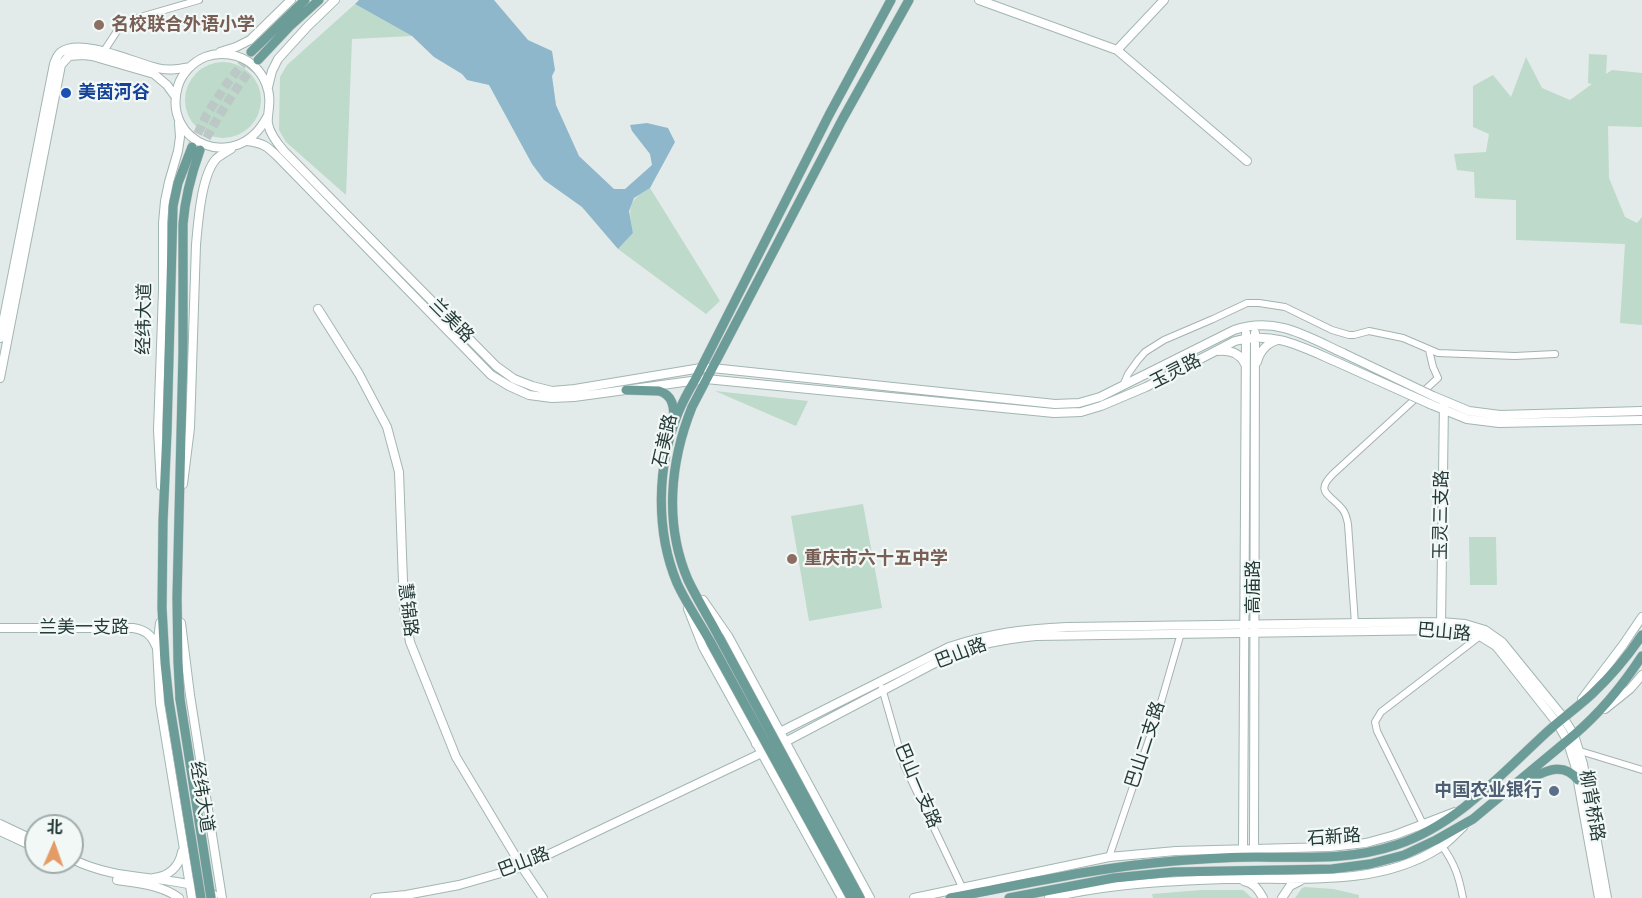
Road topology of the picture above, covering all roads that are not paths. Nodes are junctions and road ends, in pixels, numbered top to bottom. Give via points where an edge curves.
1 (199, 0) edge
2 (291, 0) edge
3 (305, 0) edge
4 (319, 0) edge
5 (335, 0) edge
6 (891, 0) edge
7 (909, 0) edge
8 (979, 0) edge
9 (1164, 0) edge
10 (1117, 50) junction
11 (104, 51) junction
12 (251, 52) tunnel mouth
13 (209, 56) junction
14 (258, 60) tunnel mouth
15 (190, 67) junction
16 (268, 88) junction
17 (175, 96) junction
18 (267, 117) junction
19 (179, 120) junction
20 (243, 143) junction
21 (1247, 161) dead end
22 (318, 309) dead end
23 (1250, 326) junction
24 (0, 338) edge
25 (1251, 338) junction
26 (1280, 339) junction
27 (1429, 350) junction
28 (1216, 351) junction
29 (1555, 354) dead end
30 (1250, 367) junction
31 (701, 368) junction
32 (712, 368) junction
33 (0, 378) edge
34 (706, 379) junction
35 (695, 380) junction
36 (1122, 387) junction
37 (626, 390) junction
38 (1432, 400) junction
39 (1444, 405) junction
40 (1055, 409) junction
41 (1642, 411) edge
42 (1642, 420) edge
43 (674, 427) junction
44 (163, 521) junction
45 (179, 523) junction
46 (688, 580) junction
47 (678, 584) junction
48 (177, 598) junction
49 (162, 608) junction
50 (1642, 617) edge
51 (1441, 626) junction
52 (1355, 627) junction
53 (0, 628) edge
54 (1254, 628) junction
55 (1244, 629) junction
56 (1181, 633) junction
57 (1642, 635) edge
58 (1480, 636) junction
59 (715, 640) junction
60 (157, 648) junction
61 (1642, 657) edge
62 (1642, 675) edge
63 (881, 686) junction
64 (1576, 706) junction
65 (1560, 720) junction
66 (1591, 721) junction
67 (780, 732) junction
68 (1570, 737) junction
69 (785, 742) junction
70 (756, 744) junction
71 (1580, 751) junction
72 (762, 753) junction
73 (1642, 770) edge
74 (1578, 780) junction
75 (1512, 786) junction
76 (1464, 808) junction
77 (1473, 819) junction
78 (0, 824) edge
79 (1423, 824) junction
80 (0, 831) edge
81 (24, 835) edge
82 (182, 837) junction
83 (24, 842) edge
84 (1442, 846) junction
85 (1244, 849) junction
86 (1254, 849) junction
87 (1108, 857) junction
88 (84, 864) edge
89 (522, 867) junction
90 (84, 870) edge
91 (148, 879) junction
92 (1234, 879) junction
93 (1305, 879) junction
94 (190, 885) junction
95 (962, 887) junction
96 (178, 898) edge
97 (192, 898) edge
98 (201, 898) edge
99 (211, 898) edge
100 (216, 898) edge
101 (222, 898) edge
102 (375, 898) edge
103 (543, 898) edge
104 (842, 898) edge
105 (851, 898) edge
106 (860, 898) edge
107 (870, 898) edge
108 (914, 898) edge
109 (950, 898) edge
110 (1009, 898) edge
111 (1049, 898) edge
112 (1263, 898) edge
113 (1282, 898) edge
114 (1463, 898) edge
115 (1599, 898) edge
116 (1607, 898) edge

1 - 11 street via 123,22
2 - 13 street via 250,40
3 - 12 main road
4 - 14 main road
5 - 16 street via 278,58
6 - 31 main road, 石美路
7 - 32 main road, 石美路
8 - 10 street
9 - 10 street
10 - 21 street
11 - 15 street via 158,69
11 - 24 street via 82,47 63,50 54,64
13 - 15 street
13 - 16 street via 231,55 252,64
15 - 17 street
16 - 18 street, 兰美路
17 - 19 street
17 - 33 street via 154,74 92,56 69,56 61,65
18 - 20 street via 262,127
18 - 31 street, 兰美路 via 273,138 284,151 513,379 552,390 575,389
19 - 20 street, 兰美路 via 197,141 210,147
19 - 44 street, 经纬大道 via 178,151 163,223 158,430
20 - 37 street, 兰美路 via 267,146 491,375 529,395 552,398
20 - 45 street, 经纬大道 via 216,159 201,205 196,245 190,428
22 - 89 street, 慧锦路 via 387,427 399,472 404,609 410,642 453,752
23 - 25 street, 高庙路
23 - 36 street, 玉灵路 via 1234,330
23 - 38 street, 玉灵路, bridge via 1295,331
25 - 26 street, 玉灵路
25 - 28 street, 玉灵路
25 - 30 street, 高庙路
26 - 30 street via 1267,345
26 - 38 street, 玉灵路, bridge
27 - 29 street via 1515,356
27 - 36 street via 1379,332 1349,335 1285,308 1247,303 1145,352
27 - 52 street via 1438,378 1323,486 1344,512 1348,524
28 - 30 street via 1233,352
28 - 40 street, 玉灵路 via 1101,406 1081,412
30 - 54 street, 高庙路
30 - 55 street, 高庙路
31 - 32 street, 玉灵路
31 - 35 main road, 石美路
32 - 34 main road, 石美路
32 - 40 street, 玉灵路
34 - 35 street, 玉灵路
34 - 40 street, 玉灵路
34 - 46 main road, 石美路 via 684,427 675,472 673,517 677,548
35 - 37 street, 兰美路
35 - 43 main road, 石美路
36 - 40 street, 玉灵路 via 1101,398
37 - 43 main road via 664,392 673,405
38 - 39 street, 玉灵路
39 - 41 street, 玉灵路 via 1500,415
39 - 42 street, 玉灵路 via 1467,418 1499,423
39 - 51 street, 玉灵三支路
43 - 47 main road, 石美路 via 663,472 662,496 666,551
44 - 45 main road, 经纬大道 via 173,206 178,183 196,148 183,224
44 - 49 main road, 经纬大道
45 - 48 main road, 经纬大道
46 - 59 main road, 石美路
46 - 67 street via 728,636
47 - 59 main road, 石美路
47 - 70 street via 703,647
48 - 99 main road, 经纬大道, bridge via 180,699
48 - 101 street
49 - 60 street
49 - 98 main road, 经纬大道, bridge via 169,701
50 - 64 street
51 - 52 street, 巴山路
51 - 58 street, 巴山路
51 - 65 street, 巴山路 via 1465,624 1485,630 1502,642
52 - 54 street, 巴山路
53 - 60 street, 兰美一支路 via 141,629 150,635
54 - 55 street, 巴山路
54 - 86 street, 高庙路
55 - 56 street, 巴山路
55 - 63 street, 巴山路 via 1035,628 1005,632 949,647
55 - 85 street, 高庙路
56 - 63 street, 巴山路 via 1006,639 954,653
56 - 87 street, 巴山二支路
57 - 64 main road, 石新路 via 1613,673
58 - 65 street, 巴山路 via 1496,646
58 - 79 street via 1381,712 1375,722
59 - 105 main road, 石美路, bridge
59 - 106 main road, 石美路, bridge
60 - 82 street via 160,703
61 - 66 main road, 石新路
62 - 66 street
63 - 67 street, 巴山路
63 - 69 street, 巴山路
63 - 95 street, 巴山一支路 via 903,765
64 - 65 main road, 石新路
65 - 68 street, 柳背桥路
65 - 76 main road, 石新路
66 - 68 main road, 石新路
67 - 69 street
67 - 70 street, 巴山路
68 - 71 street, 柳背桥路
68 - 74 street, 柳背桥路
68 - 75 main road, 石新路
69 - 72 street, 巴山路
69 - 107 street
70 - 72 street
71 - 73 street
71 - 116 street, 柳背桥路
72 - 89 street, 巴山路
72 - 104 street
74 - 75 main road via 1568,771 1554,769
74 - 115 street, 柳背桥路
75 - 77 main road, 石新路
76 - 79 street
76 - 109 main road, 石新路 via 1431,831 1367,854 1175,861 1108,868
77 - 84 street
77 - 110 main road, 石新路 via 1404,855 1370,864 1332,869 1174,872 1114,878
78 - 81 street
79 - 86 street via 1366,843
80 - 83 street
82 - 91 street via 178,865 164,875
82 - 94 street
84 - 93 street via 1386,870
84 - 114 street via 1454,865
85 - 86 street
85 - 87 street
87 - 95 street
88 - 91 street via 113,874
89 - 102 street, 巴山路 via 450,887
89 - 103 street, 慧锦路
90 - 96 street via 159,888
91 - 94 street
92 - 93 street
92 - 111 street via 1115,886
92 - 112 street via 1257,887
93 - 113 street via 1290,886
94 - 97 street
94 - 100 street via 205,889
95 - 108 street

